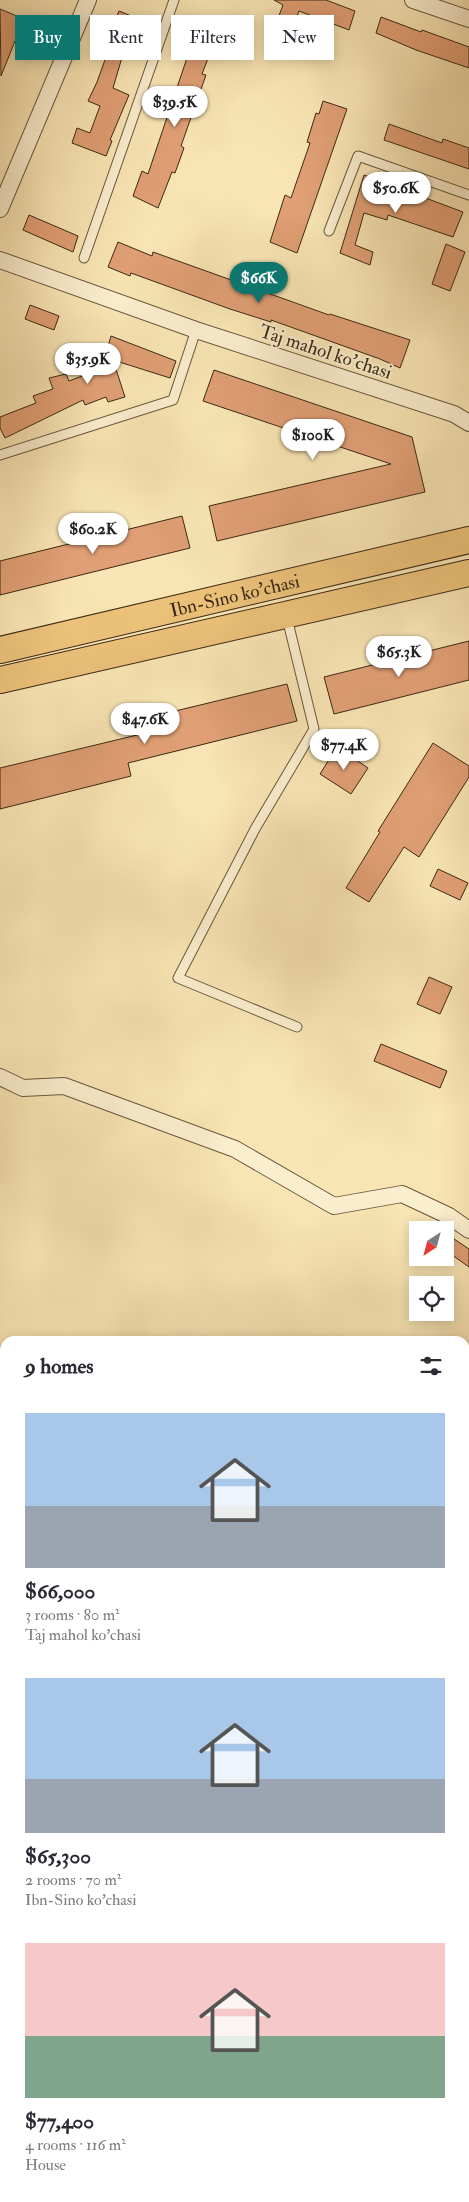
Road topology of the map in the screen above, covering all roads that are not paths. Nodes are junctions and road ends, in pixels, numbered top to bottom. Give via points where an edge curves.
1 (88, 0) edge
2 (174, 0) edge
3 (413, 0) edge
4 (469, 19) edge
5 (469, 195) edge
6 (0, 208) edge
7 (329, 231) dead end
8 (84, 258) dead end
9 (0, 260) edge
10 (196, 330) junction
11 (469, 423) edge
12 (0, 455) edge
13 (469, 540) edge
14 (469, 574) edge
15 (286, 615) junction
16 (0, 650) edge
17 (0, 680) edge
18 (297, 1027) dead end
19 (0, 1077) edge
20 (469, 1230) edge

1 - 6 street
2 - 8 lane
3 - 4 street
5 - 7 lane via 358,156
9 - 10 street, Taj mahol ko'chasi
10 - 11 street, Taj mahol ko'chasi via 454,414
10 - 12 lane via 173,400
13 - 16 main road, Ibn-Sino ko'chasi
14 - 15 main road, Ibn-Sino ko'chasi
15 - 17 main road, Ibn-Sino ko'chasi
15 - 18 lane via 314,729 254,830 178,978
19 - 20 street via 23,1088 64,1086 235,1149 334,1206 402,1194 449,1216

